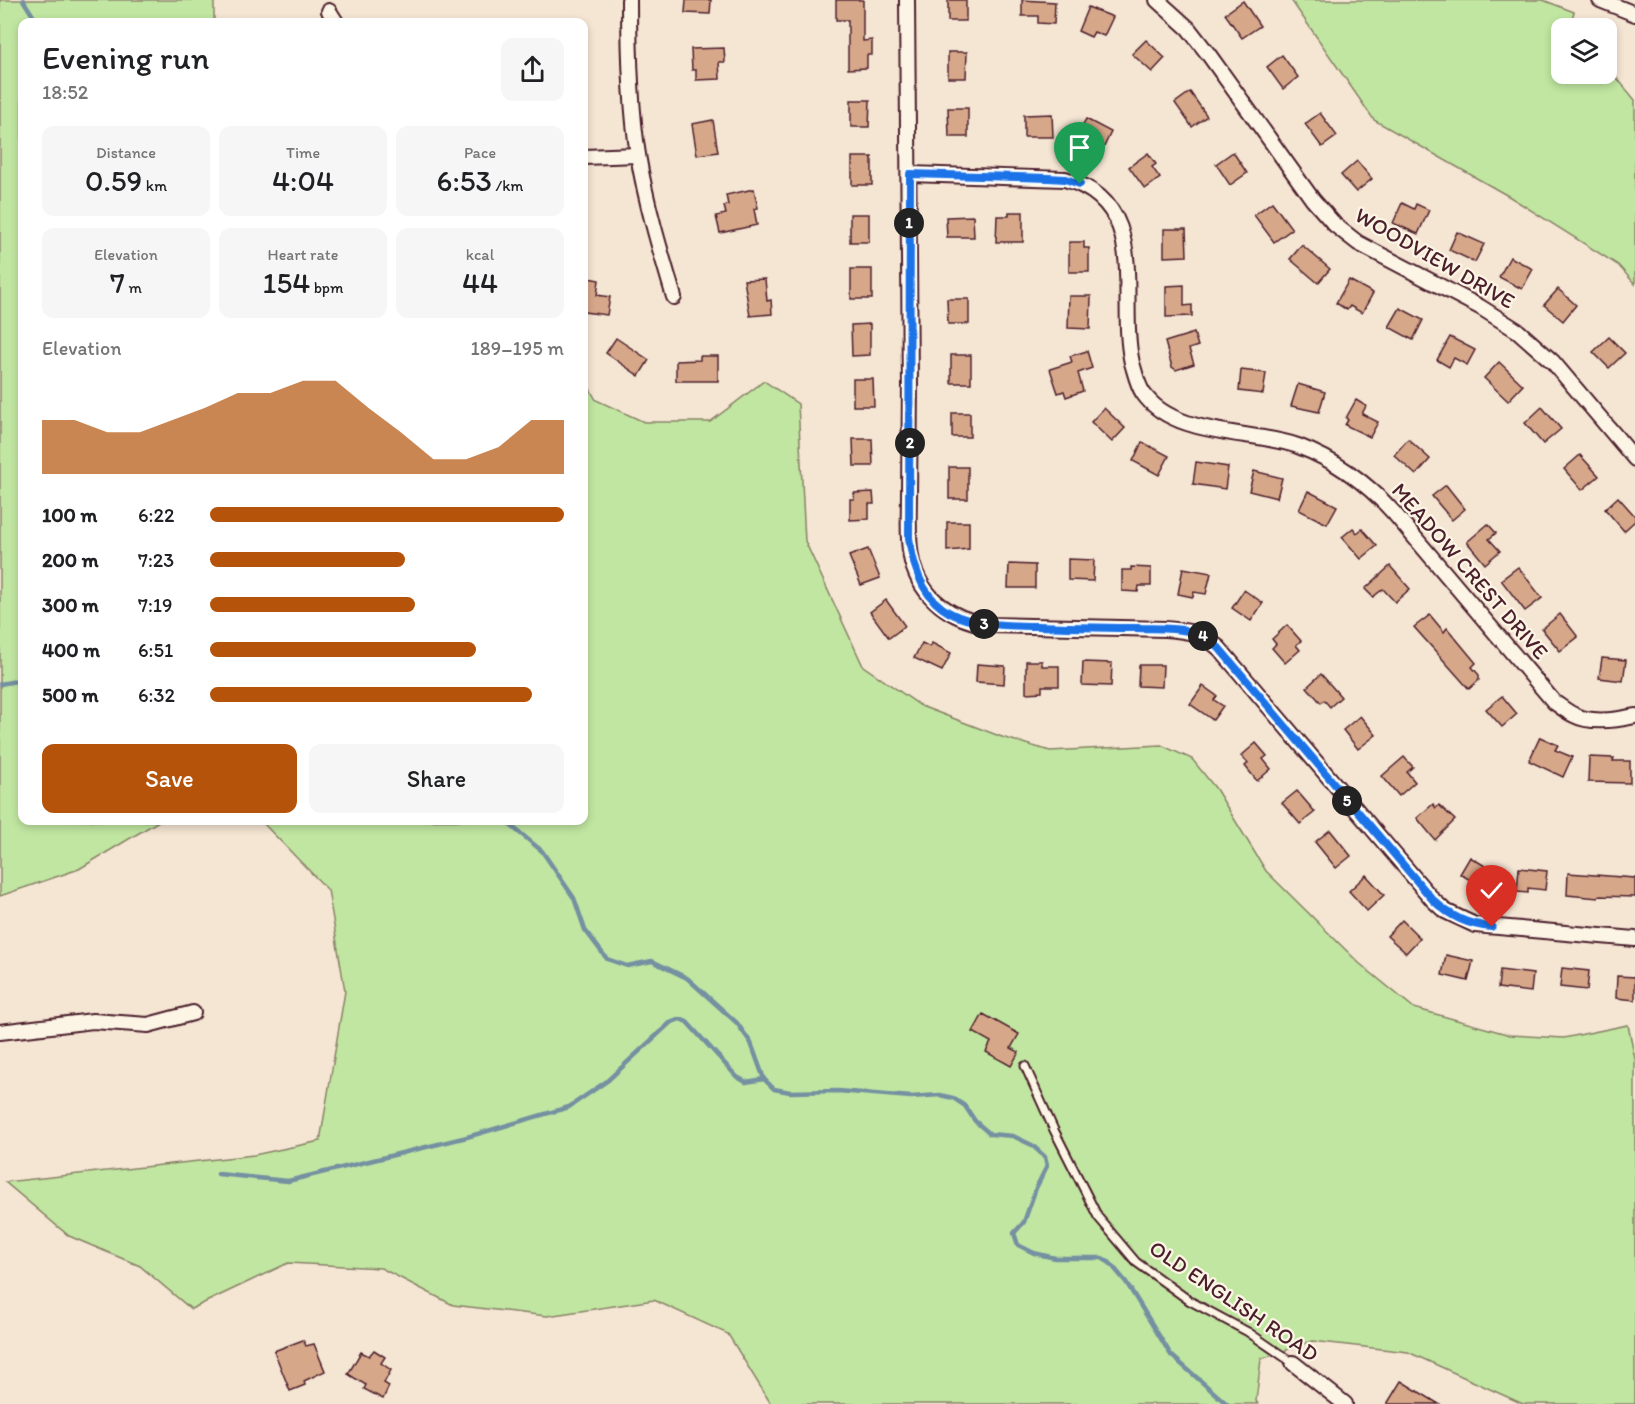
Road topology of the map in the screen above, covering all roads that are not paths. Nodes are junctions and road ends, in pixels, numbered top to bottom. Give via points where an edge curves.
1 (629, 0) edge
2 (907, 0) edge
3 (1157, 0) edge
4 (1600, 0) edge
5 (1635, 14) edge
6 (638, 155) junction
7 (588, 157) edge
8 (910, 174) junction
9 (674, 297) dead end
10 (1635, 459) edge
11 (1635, 716) edge
12 (1635, 939) edge
13 (193, 1013) dead end
14 (0, 1032) edge
15 (1025, 1066) dead end
16 (1293, 1364) joint
17 (1345, 1404) edge

1 - 6 street
2 - 8 street
3 - 10 street, WOODVIEW DRIVE via 1188,28 1312,200 1335,225 1358,243 1518,331 1553,362
4 - 5 street
6 - 7 street
6 - 9 street
8 - 11 street, MEADOW CREST DRIVE via 1065,179 1095,192 1105,201 1125,240 1130,351 1142,392 1155,407 1190,424 1296,446 1356,477 1394,513 1554,702 1575,716 1596,720
8 - 12 street via 909,538 912,563 921,584 939,605 969,622 987,625 1165,629 1206,637 1445,911 1475,926
13 - 14 street via 148,1025 93,1021
15 - 16 lane, OLD ENGLISH ROAD via 1098,1216 1136,1262 1190,1301 1248,1332
16 - 17 street, OLD ENGLISH ROAD

